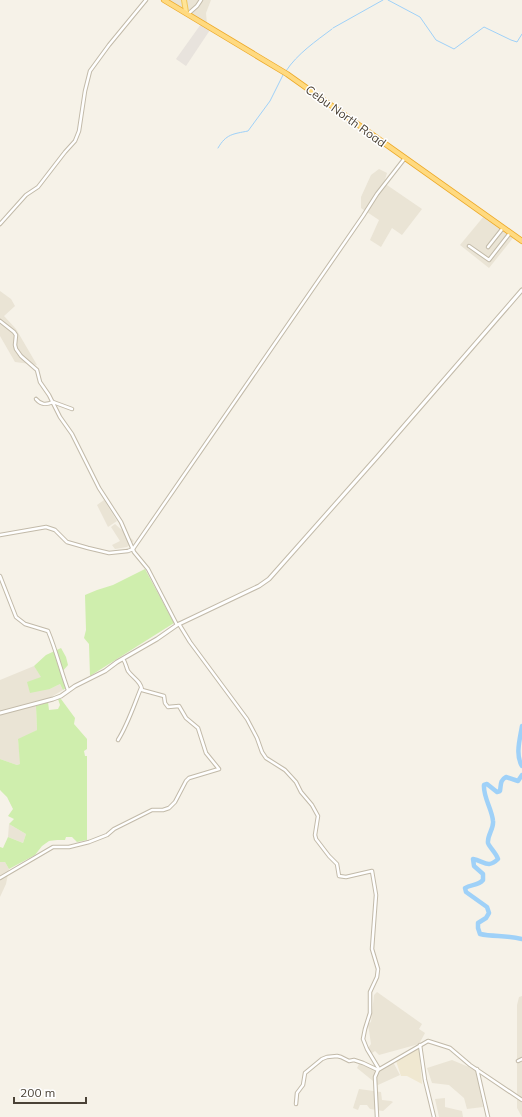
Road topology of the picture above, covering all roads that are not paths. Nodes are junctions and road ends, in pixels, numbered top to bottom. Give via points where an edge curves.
1 (146, 0) edge
2 (164, 0) edge
3 (184, 0) edge
4 (202, 0) edge
5 (187, 13) junction
6 (405, 158) junction
7 (0, 224) edge
8 (504, 228) junction
9 (510, 233) junction
10 (522, 241) edge
11 (469, 246) dead end
12 (488, 247) dead end
13 (522, 290) edge
14 (0, 320) edge
15 (36, 399) dead end
16 (52, 402) junction
17 (72, 410) dead end
18 (0, 535) edge
19 (133, 549) junction
20 (0, 576) edge
21 (178, 624) junction
22 (123, 659) junction
23 (142, 687) junction
24 (68, 690) junction
25 (0, 713) edge
26 (118, 740) dead end
27 (0, 878) edge
28 (420, 1046) junction
29 (522, 1059) edge
30 (518, 1060) dead end
31 (378, 1069) junction
32 (477, 1069) junction
33 (522, 1100) edge
34 (296, 1104) dead end
35 (376, 1117) edge
36 (434, 1117) edge
37 (488, 1117) edge

1 - 7 street via 90,71 75,141 38,187 26,195
2 - 5 highway, Cebu North Road
3 - 5 main road
4 - 5 street
5 - 6 highway, Cebu North Road via 287,74
6 - 8 highway, Cebu North Road
6 - 19 street via 377,194
8 - 9 highway, Cebu North Road
8 - 12 street
9 - 10 highway, Cebu North Road
9 - 11 street via 489,260
13 - 21 street via 269,579
14 - 16 street via 16,335 16,349 37,370 40,382
15 - 16 street via 41,404
16 - 17 street
16 - 19 street via 121,522
18 - 19 street via 46,527 55,530 67,542 88,548 109,553
19 - 21 street via 148,570
20 - 24 street via 16,617 25,624 48,631
21 - 22 street
21 - 31 street via 247,719 266,758 285,770 312,805 318,816 316,839 337,864 339,876 346,877 372,871 376,895 372,949 378,969 370,992 370,1013 363,1038
22 - 23 street via 128,672
22 - 24 street
23 - 26 street
23 - 27 street via 142,690 164,696 168,707 181,708 186,718 198,728 206,753 219,769 189,778 169,808 152,810 89,842 69,847 53,847
24 - 25 street via 53,699
28 - 31 street
28 - 32 street via 428,1041 446,1046
28 - 36 street via 424,1080
29 - 30 street
31 - 34 street via 341,1056 322,1059 305,1073 303,1085 297,1093
31 - 35 street via 375,1077
32 - 33 street
32 - 37 street

